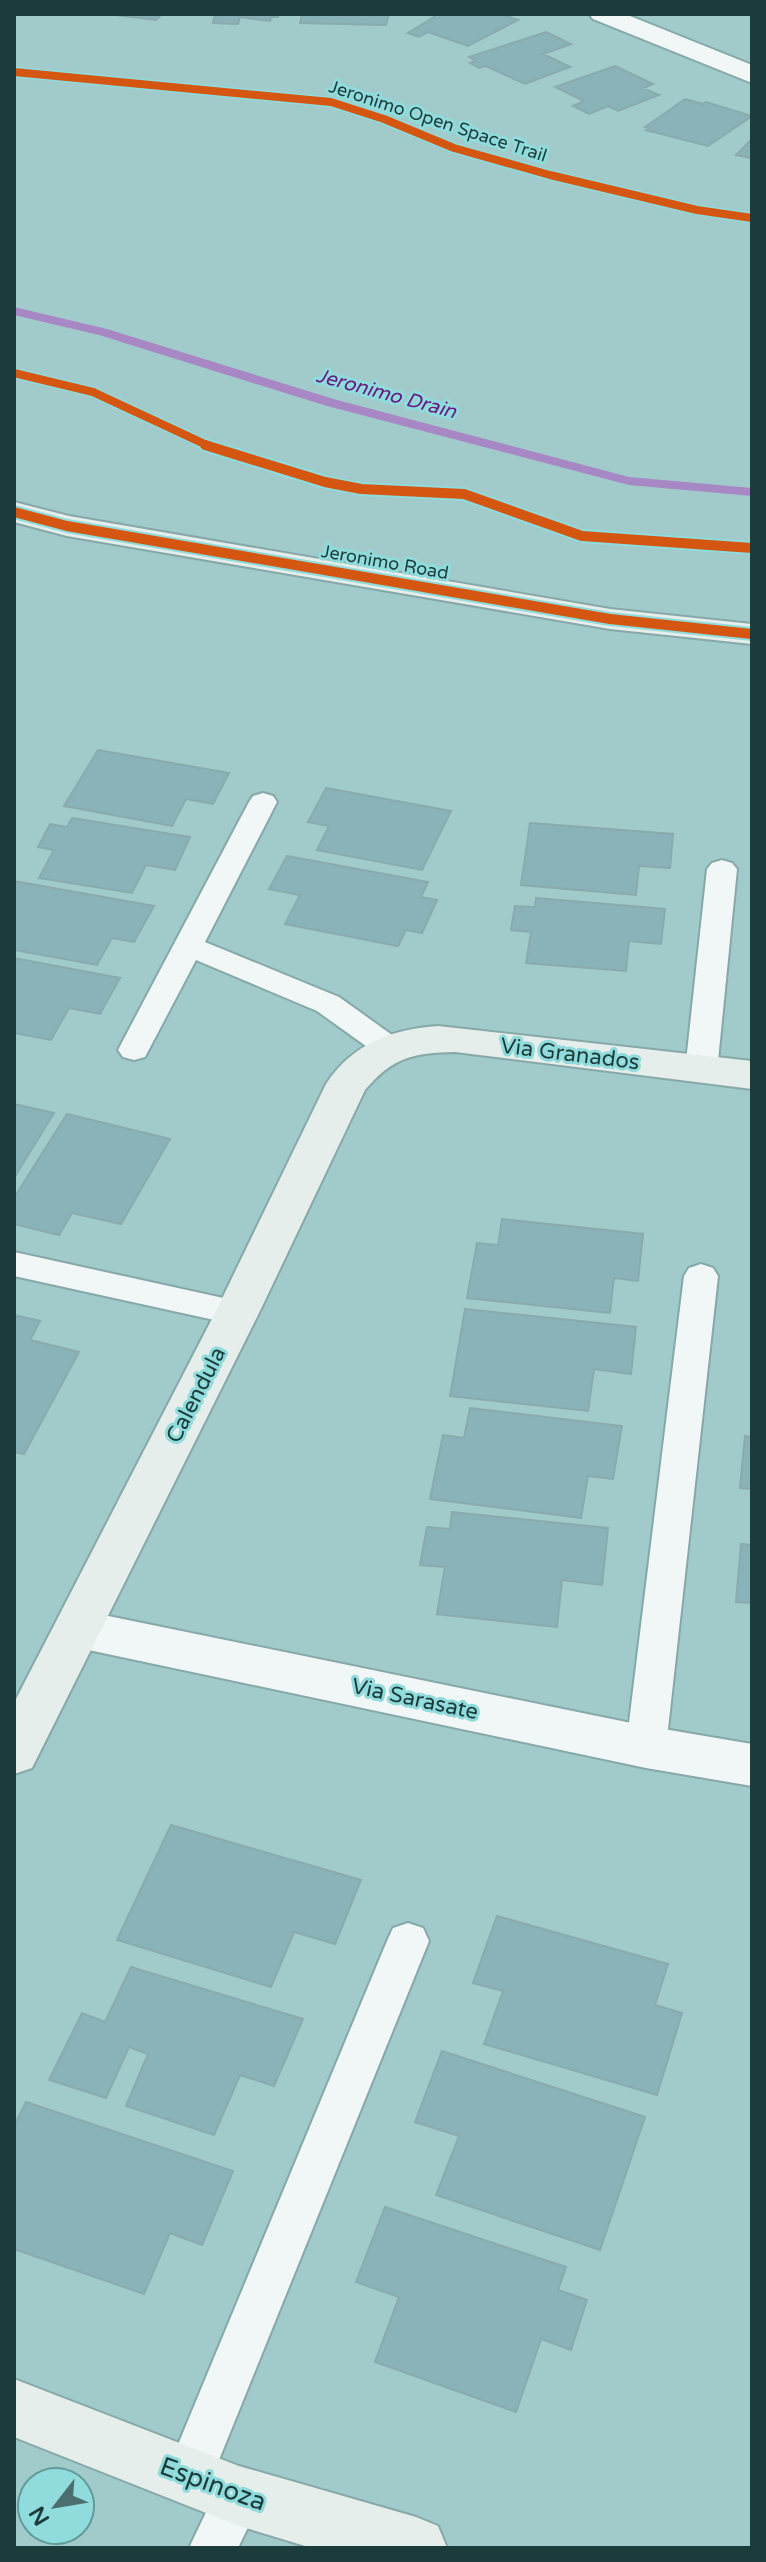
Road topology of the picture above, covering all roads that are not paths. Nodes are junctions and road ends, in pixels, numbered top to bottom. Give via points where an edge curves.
1 (602, 14) edge
2 (752, 75) edge
3 (14, 512) edge
4 (752, 634) edge
5 (263, 802) dead end
6 (722, 869) dead end
7 (188, 946) junction
8 (388, 1047) junction
9 (134, 1050) dead end
10 (701, 1071) junction
11 (752, 1075) edge
12 (14, 1264) edge
13 (701, 1276) dead end
14 (237, 1313) junction
15 (79, 1629) junction
16 (646, 1747) junction
17 (14, 1753) edge
18 (752, 1765) edge
19 (408, 1941) dead end
20 (14, 2408) edge
21 (214, 2486) junction
22 (213, 2548) edge
23 (416, 2548) edge

1 - 2 street
3 - 4 street, Jeronimo Road via 67,526 610,619
5 - 7 lane
6 - 10 lane
7 - 8 lane via 328,1004
7 - 9 lane
8 - 10 street, Via Granados via 418,1039 455,1039
8 - 14 street, Calendula via 364,1063 347,1084
10 - 11 street, Via Granados
12 - 14 lane
13 - 16 lane
14 - 15 street, Calendula
15 - 16 street, Via Sarasate
15 - 17 street, Calendula
16 - 18 street, Via Sarasate
19 - 21 lane
20 - 21 street, Espinoza
21 - 22 lane
21 - 23 street, Espinoza

